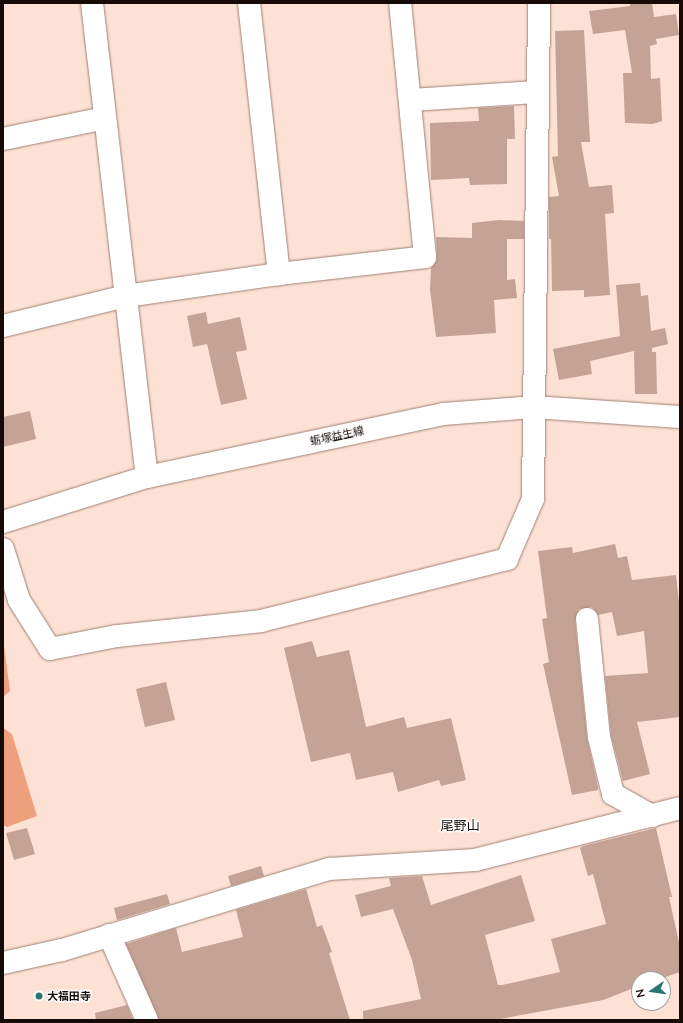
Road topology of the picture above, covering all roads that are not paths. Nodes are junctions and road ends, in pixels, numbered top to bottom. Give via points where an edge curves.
1 (92, 3) edge
2 (249, 3) edge
3 (400, 3) edge
4 (539, 3) edge
5 (537, 92) junction
6 (410, 100) junction
7 (105, 118) junction
8 (3, 138) edge
9 (279, 274) junction
10 (126, 296) junction
11 (3, 326) edge
12 (533, 407) junction
13 (680, 417) edge
14 (147, 477) junction
15 (3, 522) edge
16 (3, 549) edge
17 (587, 619) dead end
18 (680, 808) edge
19 (652, 816) junction
20 (109, 935) junction
21 (3, 963) edge
22 (147, 1020) edge

1 - 7 street
2 - 9 street
3 - 6 street
4 - 5 street
5 - 6 street
5 - 12 street
6 - 9 street via 425,257
7 - 8 street
7 - 10 street
9 - 10 street
10 - 11 street
10 - 14 street
12 - 13 street, 蛎塚益生線
12 - 14 street, 蛎塚益生線 via 443,414
12 - 16 street via 533,499 507,559 491,564 261,621 117,636 50,649 19,600
14 - 15 street, 蛎塚益生線
17 - 19 street via 599,738 613,794
18 - 19 street
19 - 20 street via 475,860 329,869
20 - 21 street via 62,950
20 - 22 street

